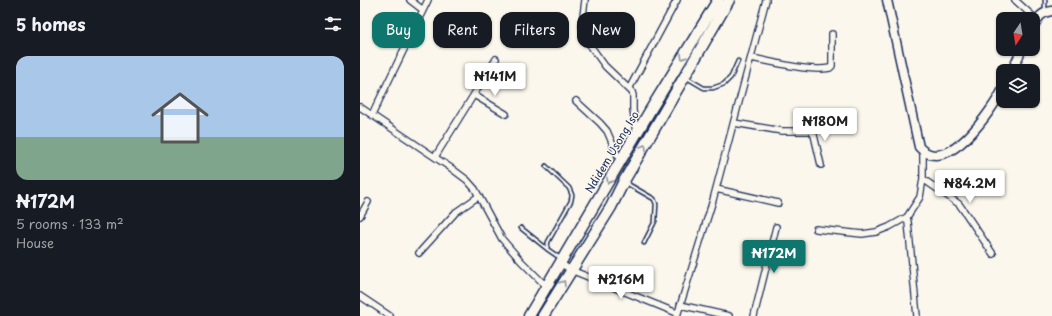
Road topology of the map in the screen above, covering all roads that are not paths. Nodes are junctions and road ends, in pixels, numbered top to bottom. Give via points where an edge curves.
1 (410, 0) edge
2 (428, 0) edge
3 (585, 0) edge
4 (677, 0) edge
5 (718, 0) edge
6 (729, 0) edge
7 (766, 0) edge
8 (887, 0) edge
9 (1015, 0) edge
10 (1044, 0) edge
11 (423, 10) junction
12 (1025, 12) edge
13 (1048, 12) edge
14 (832, 34) dead end
15 (751, 58) junction
16 (496, 59) dead end
17 (738, 61) dead end
18 (685, 77) junction
19 (629, 89) junction
20 (474, 95) junction
21 (576, 101) dead end
22 (996, 101) edge
23 (360, 107) edge
24 (506, 114) dead end
25 (372, 115) junction
26 (734, 122) junction
27 (636, 136) junction
28 (923, 151) junction
29 (435, 158) junction
30 (620, 162) junction
31 (821, 165) dead end
32 (546, 166) dead end
33 (923, 179) junction
34 (624, 181) junction
35 (716, 189) junction
36 (479, 196) junction
37 (368, 202) dead end
38 (778, 203) dead end
39 (360, 216) edge
40 (907, 216) junction
41 (776, 227) dead end
42 (521, 228) dead end
43 (816, 229) dead end
44 (644, 243) dead end
45 (547, 249) junction
46 (419, 252) dead end
47 (993, 254) dead end
48 (561, 261) junction
49 (572, 270) junction
50 (546, 286) junction
51 (360, 296) edge
52 (680, 305) junction
53 (677, 315) edge
54 (390, 316) edge
55 (529, 316) edge
56 (543, 316) edge
57 (726, 316) edge
58 (754, 316) edge
59 (917, 316) edge

1 - 11 street
2 - 11 street
3 - 19 street via 582,24 587,41 605,66
4 - 19 street
5 -> 27 highway, Ndidem Usong Iso
6 - 18 highway
7 - 15 street
8 - 28 street via 919,148
9 - 12 street
10 - 13 lane
11 - 25 street
14 - 15 street via 830,68 799,67
15 - 26 street
16 - 20 street
17 - 18 lane via 731,77 724,84 713,88 704,88
34 -> 18 highway
19 - 27 street via 633,95
20 - 24 street
20 - 29 street
21 - 30 street via 607,131
22 - 28 street via 957,147 939,155
23 - 25 street
25 - 29 street
26 - 31 street via 782,131 811,131
26 - 35 street
27 - 30 highway, Ndidem Usong Iso
28 - 33 street
29 - 36 street via 467,180
30 -> 48 highway, Ndidem Usong Iso
32 - 45 lane via 570,188 572,195 548,242
33 - 40 street via 920,197
33 - 47 street via 959,204
34 - 44 lane via 654,199 656,204 655,221
34 - 49 highway
35 - 38 street
35 - 52 street
36 - 46 street via 456,212
36 - 50 street via 502,239
37 - 39 street
40 - 43 street via 876,232 862,234
40 - 59 street
41 - 58 street
42 - 45 lane
45 - 48 lane
48 - 49 street
48 - 50 highway, Ndidem Usong Iso
49 - 53 street
56 -> 49 highway
50 - 55 highway, Ndidem Usong Iso
51 - 54 street
52 - 53 street
52 - 57 street

